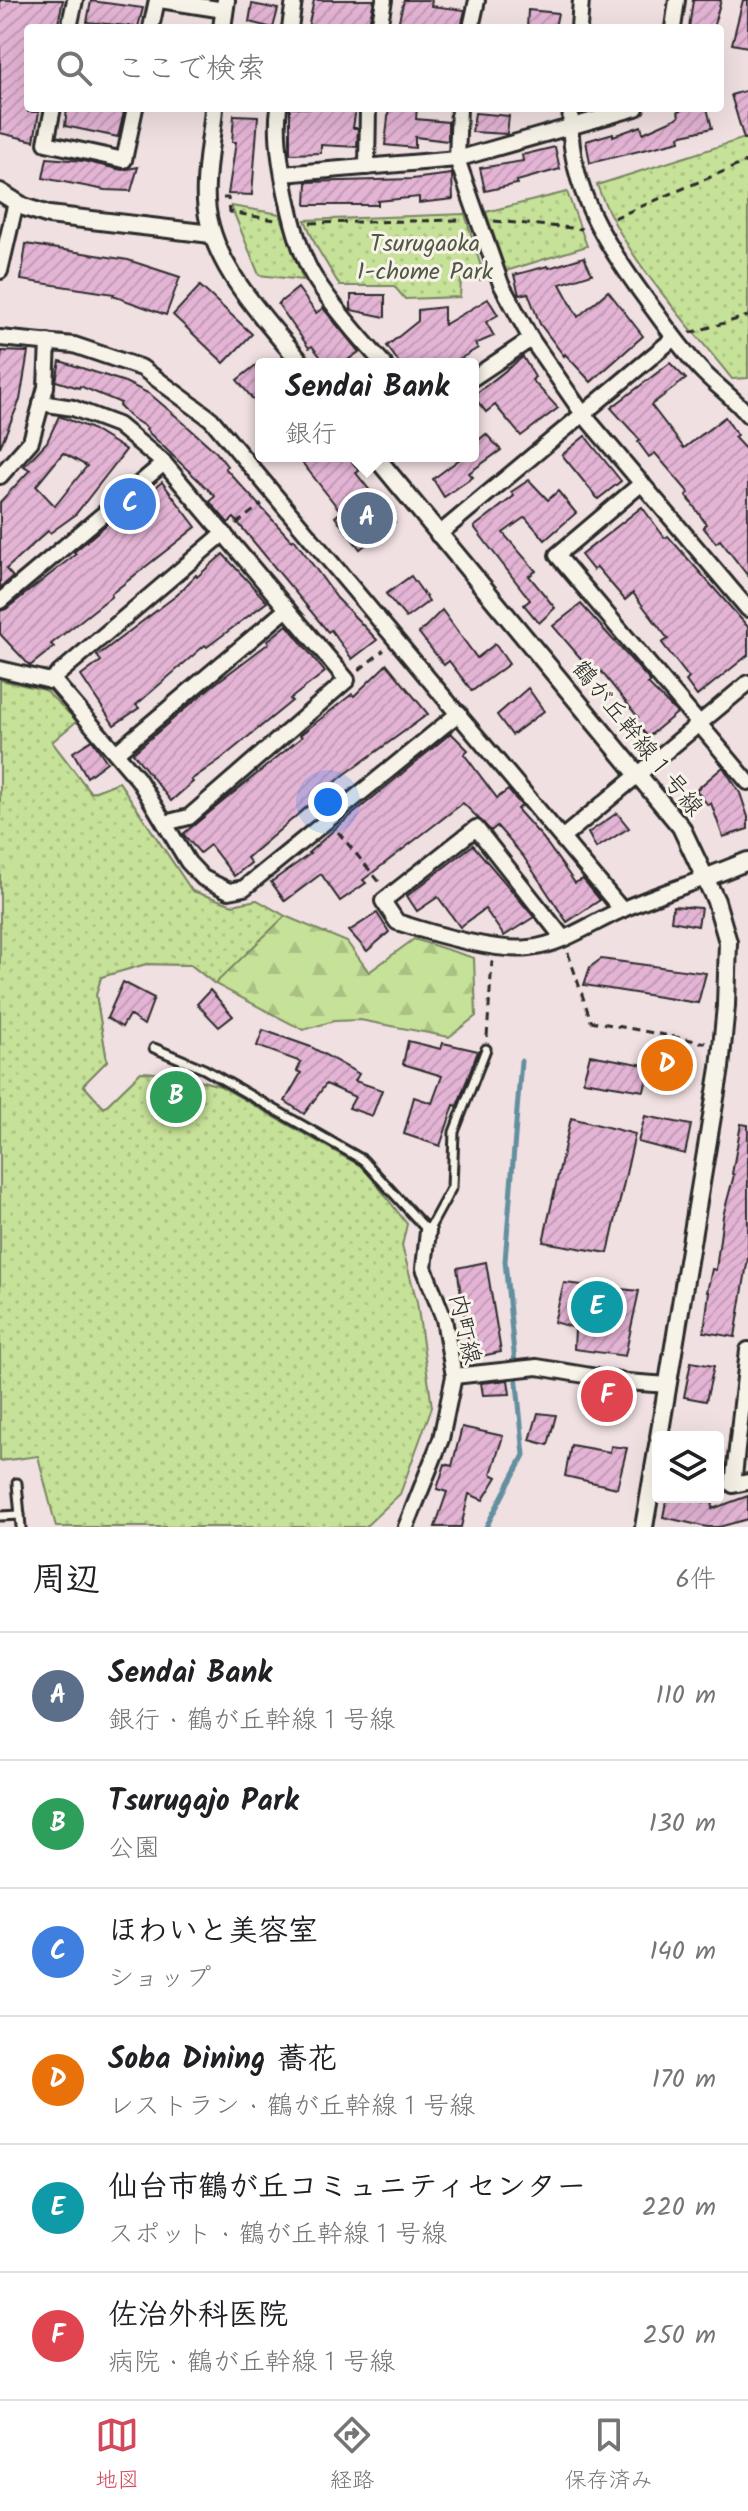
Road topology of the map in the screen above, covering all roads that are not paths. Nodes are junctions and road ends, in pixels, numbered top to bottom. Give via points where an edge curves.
1 (75, 0) edge
2 (159, 0) edge
3 (294, 0) edge
4 (384, 0) edge
5 (477, 0) edge
6 (581, 0) edge
7 (677, 0) edge
8 (225, 5) edge
9 (70, 24) edge
10 (152, 24) edge
11 (291, 24) edge
12 (380, 24) edge
13 (472, 24) edge
14 (579, 24) edge
15 (674, 24) edge
16 (52, 112) edge
17 (134, 112) edge
18 (214, 112) edge
19 (278, 112) edge
20 (368, 112) edge
21 (459, 112) edge
22 (571, 112) edge
23 (623, 112) edge
24 (570, 129) junction
25 (457, 159) junction
26 (367, 167) junction
27 (283, 174) junction
28 (0, 192) edge
29 (16, 202) junction
30 (211, 234) junction
31 (0, 271) edge
32 (0, 338) edge
33 (674, 338) junction
34 (531, 339) junction
35 (48, 342) junction
36 (297, 358) edge
37 (378, 358) edge
38 (479, 374) edge
39 (41, 403) junction
40 (745, 405) edge
41 (583, 414) junction
42 (380, 462) edge
43 (164, 463) junction
44 (0, 476) edge
45 (642, 483) junction
46 (224, 533) junction
47 (438, 535) junction
48 (0, 601) edge
49 (287, 609) junction
50 (748, 609) edge
51 (0, 669) edge
52 (50, 681) junction
53 (748, 683) edge
54 (459, 713) junction
55 (700, 723) junction
56 (117, 752) junction
57 (638, 775) junction
58 (748, 782) edge
59 (165, 823) junction
60 (562, 838) junction
61 (748, 861) edge
62 (705, 878) junction
63 (622, 910) junction
64 (563, 938) junction
65 (154, 1048) dead end
66 (486, 1049) road end
67 (428, 1231) junction
68 (748, 1350) edge
69 (747, 1373) edge
70 (454, 1376) junction
71 (668, 1385) junction
72 (660, 1431) edge
73 (652, 1480) edge
74 (748, 1482) edge
75 (17, 1483) dead end
76 (20, 1515) junction
77 (0, 1516) edge
78 (21, 1527) edge
79 (406, 1527) edge
80 (644, 1527) edge

1 - 9 street
2 - 8 street
2 - 10 street
3 - 11 street
4 - 12 street
5 - 13 street
6 - 14 street
7 - 15 street
16 - 17 street via 46,143 124,160
18 - 30 street via 205,199
19 - 27 street
20 - 26 street
21 - 25 street
22 - 24 street
23 - 24 street
24 - 25 street
24 - 33 street via 581,188 596,225
25 - 26 street
25 - 34 street via 501,284
26 - 27 street
27 - 37 street via 312,274
28 - 29 street
29 - 30 street via 49,215
29 - 31 street
30 - 36 street via 225,264
32 - 35 street
33 - 40 street via 705,374
33 - 41 street
34 - 38 street
34 - 41 street
35 - 39 street
35 - 54 street via 74,345 142,368 211,419
39 - 43 street via 118,425
39 - 44 street via 31,441
41 - 45 street
41 - 47 street
42 - 47 street, 鶴が丘幹線１号線
43 - 46 street
43 - 48 street
45 - 50 street
45 - 55 street via 557,555
46 - 49 street
46 - 52 street
47 - 57 street, 鶴が丘幹線１号線
49 - 56 street
49 - 59 street via 347,680 189,817
51 - 52 street
52 - 56 street
53 - 55 street
54 - 59 street via 244,888 229,891 203,878
54 - 60 street
55 - 57 street
55 - 58 street
56 - 59 street
57 - 60 street
57 - 62 street, 鶴が丘幹線１号線 via 681,827
60 - 63 street
61 - 62 street
62 - 63 street
62 - 71 street, 鶴が丘幹線１号線 via 728,942 726,1006
63 - 64 street
64 - 64 street via 476,828 383,901 397,922 493,945 525,949
65 - 67 lane via 204,1069 363,1160
66 - 67 lane via 454,1132 452,1187
67 - 70 street, 内町線 via 424,1268 444,1319
68 - 69 street
69 - 74 street via 733,1485
70 - 71 street via 531,1368
70 - 79 street, 内町線 via 441,1439
71 - 72 street, 鶴が丘幹線１号線
73 - 80 street
75 - 76 lane
76 - 77 lane
76 - 78 lane

